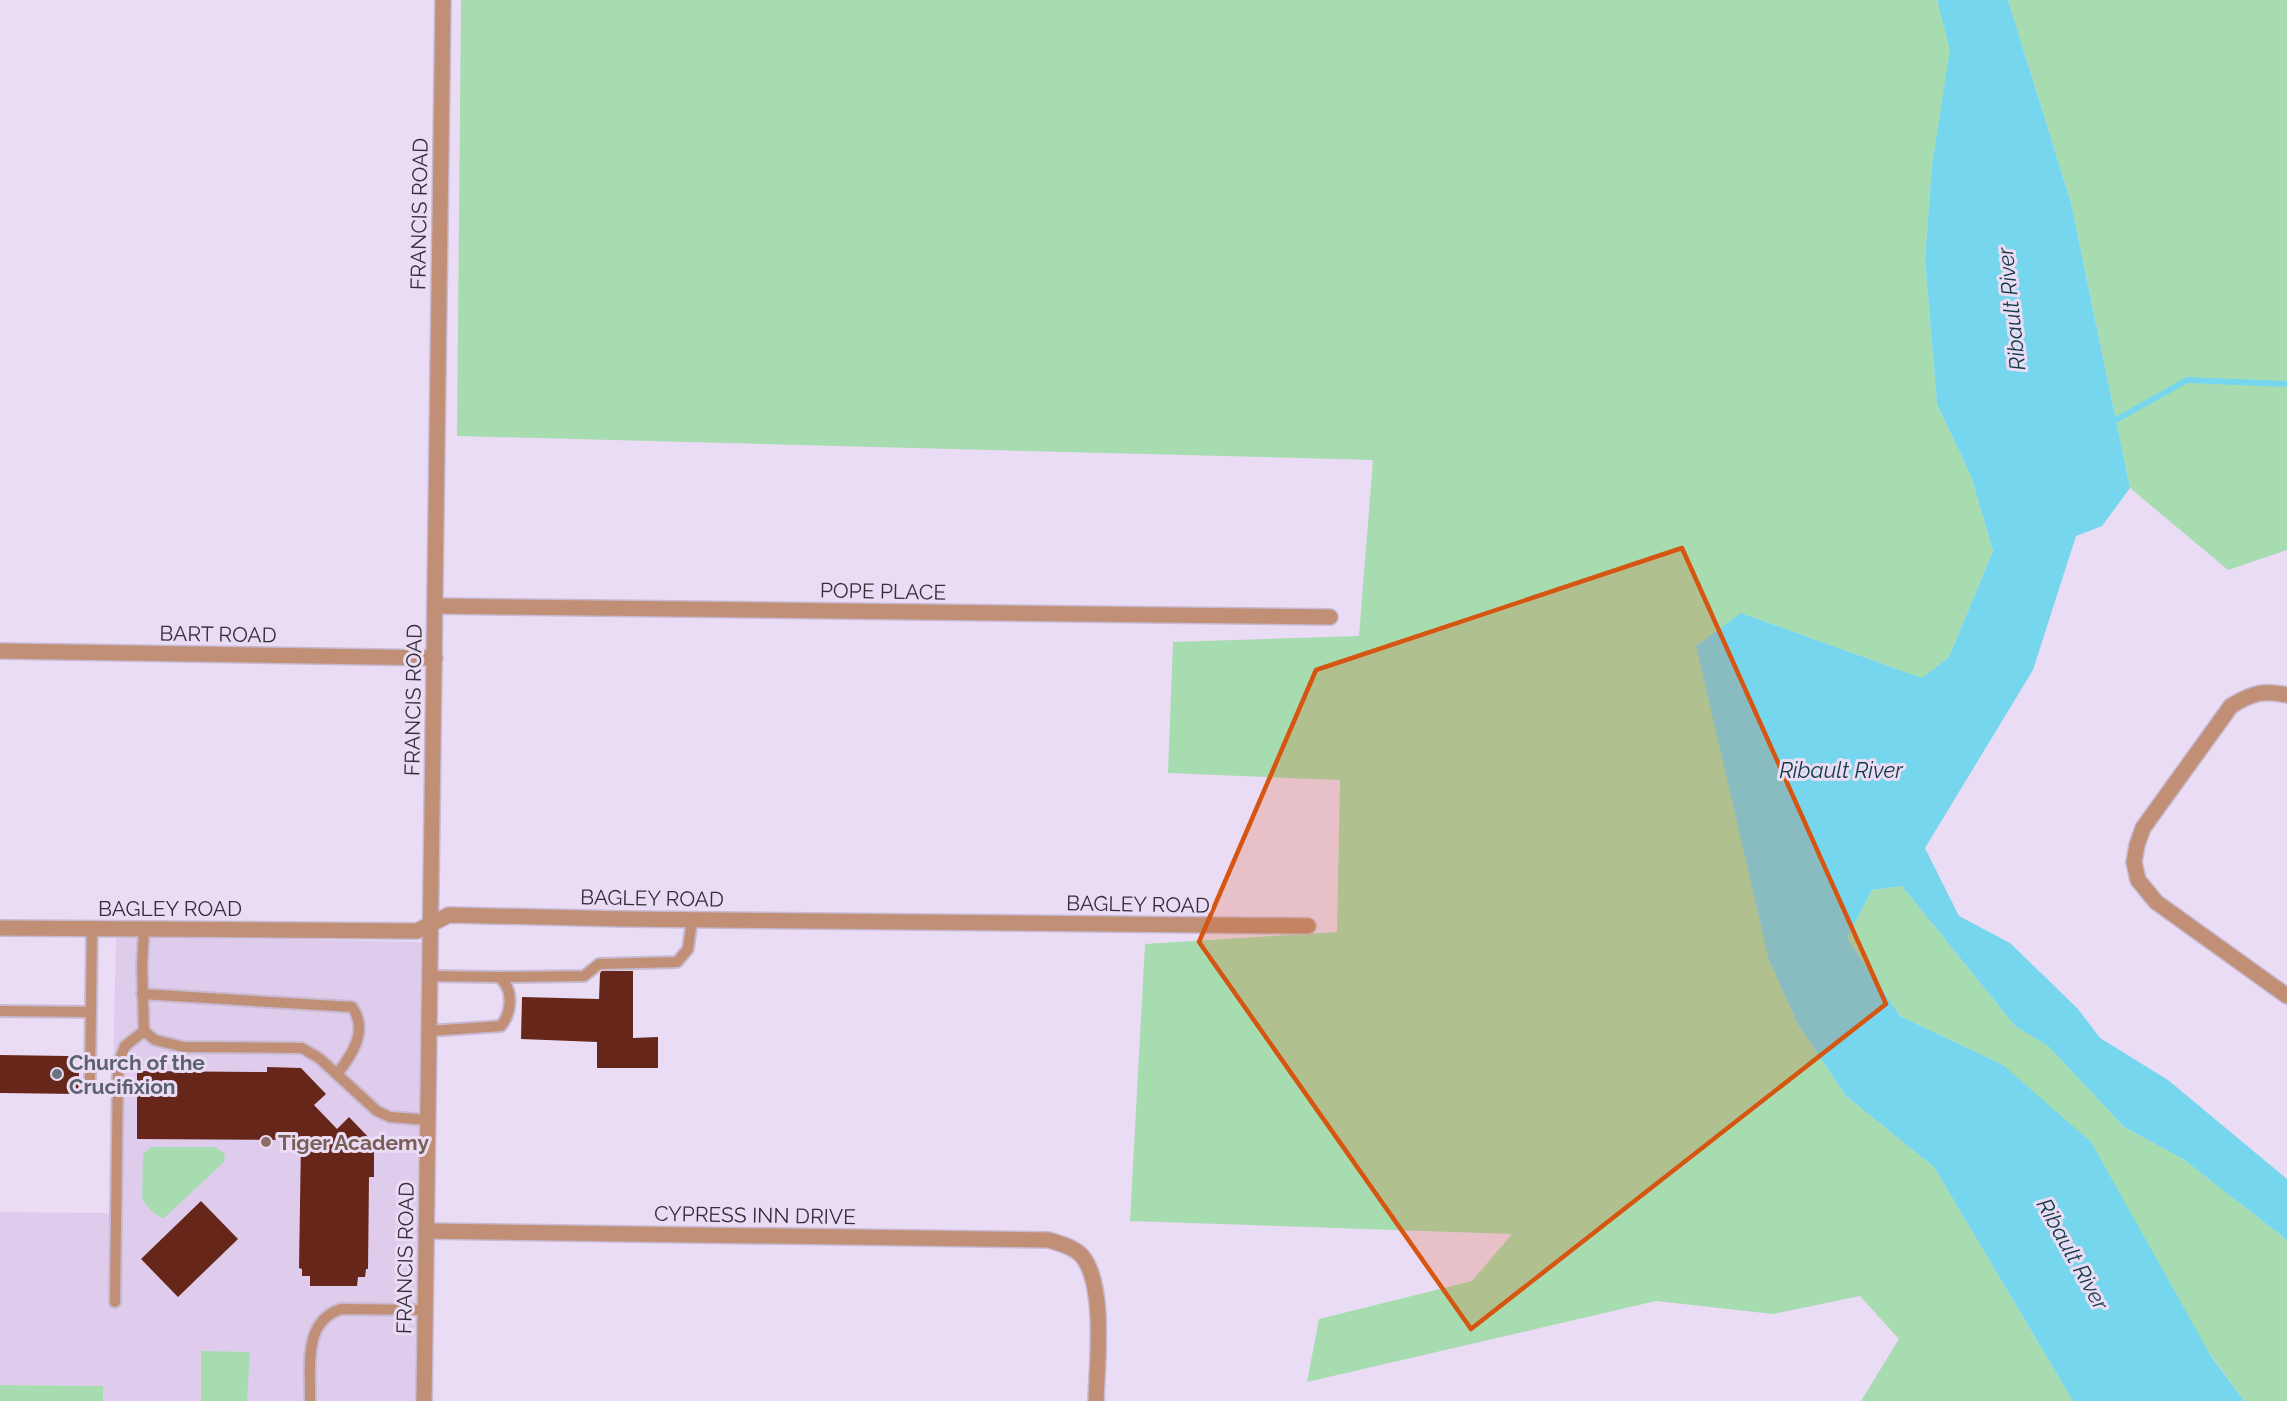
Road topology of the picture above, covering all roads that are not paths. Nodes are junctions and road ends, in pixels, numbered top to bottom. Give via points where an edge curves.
1 (442, 0) edge
2 (435, 606) junction
3 (1330, 617) dead end
4 (0, 651) edge
5 (435, 658) junction
6 (2287, 695) edge
7 (692, 920) junction
8 (431, 924) junction
9 (1308, 926) dead end
10 (0, 928) edge
11 (92, 929) junction
12 (144, 929) junction
13 (430, 976) junction
14 (499, 977) junction
15 (142, 994) junction
16 (2287, 996) edge
17 (0, 1011) edge
18 (91, 1012) junction
19 (144, 1031) junction
20 (429, 1031) junction
21 (337, 1074) junction
22 (90, 1079) dead end
23 (428, 1119) junction
24 (426, 1231) junction
25 (115, 1302) dead end
26 (425, 1310) junction
27 (310, 1401) edge
28 (424, 1401) edge
29 (1096, 1401) edge

1 - 2 street, FRANCIS ROAD
2 - 3 street, POPE PLACE
2 - 5 street, FRANCIS ROAD
4 - 5 street, BART ROAD
5 - 8 street, FRANCIS ROAD
6 - 16 street via 2250,695 2232,706 2143,828 2134,862 2138,880 2157,902
7 - 8 street, BAGLEY ROAD via 449,915
7 - 9 street, BAGLEY ROAD
7 - 14 lane via 688,950 676,962 598,964 584,976
8 - 12 street, BAGLEY ROAD via 417,932
8 - 13 street, FRANCIS ROAD
10 - 11 street, BAGLEY ROAD
11 - 12 street, BAGLEY ROAD
11 - 18 lane
12 - 15 lane
13 - 14 lane
13 - 20 street, FRANCIS ROAD
14 - 20 lane via 510,996 501,1026
15 - 19 lane
15 - 21 lane via 352,1007 358,1016 359,1036 351,1057
17 - 18 lane
18 - 22 lane
19 - 21 lane via 155,1040 184,1047 302,1048
19 - 25 lane via 125,1046 118,1065
20 - 23 street, FRANCIS ROAD
21 - 23 lane via 377,1111 390,1117
23 - 24 street, FRANCIS ROAD
24 - 26 street, FRANCIS ROAD
24 - 29 street, CYPRESS INN DRIVE via 1049,1240 1081,1254 1090,1268 1098,1304
26 - 27 lane via 341,1309 329,1313 322,1319 312,1343
26 - 28 street, FRANCIS ROAD

